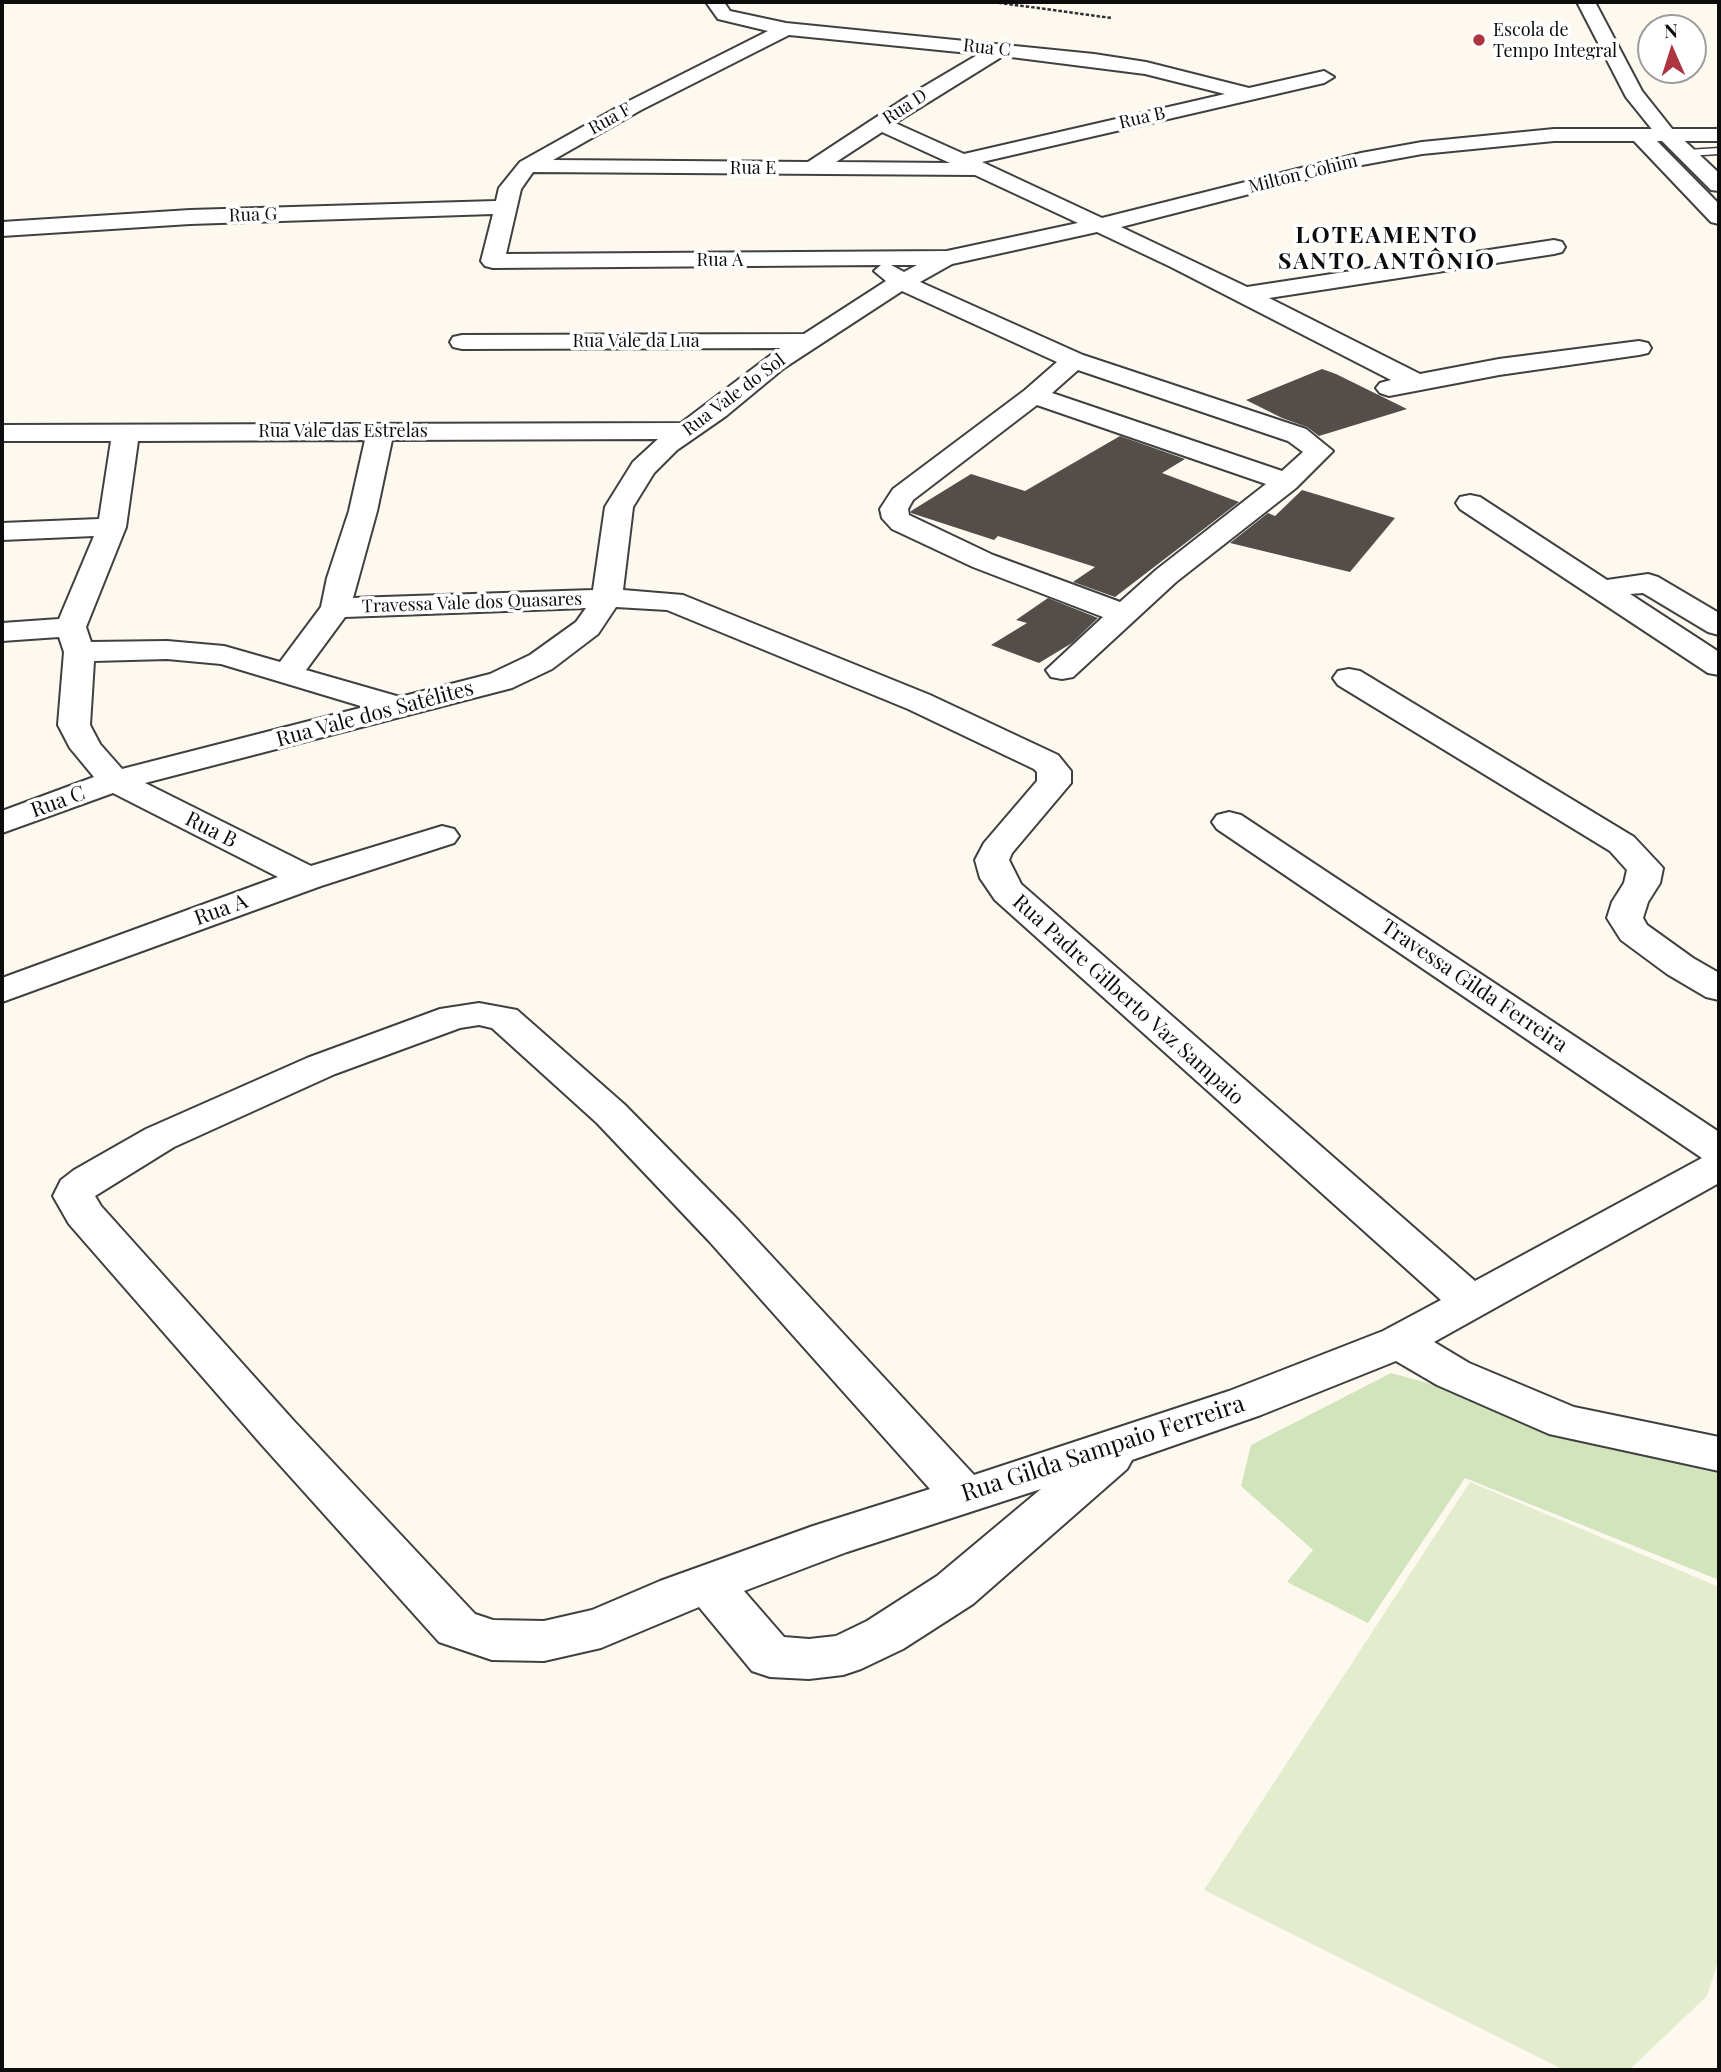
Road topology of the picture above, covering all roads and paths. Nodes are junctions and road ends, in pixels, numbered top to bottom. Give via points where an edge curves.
1 (993, 2) edge
2 (1587, 2) edge
3 (720, 8) edge
4 (1112, 18) dead end
5 (786, 29) junction
6 (1000, 50) junction
7 (1324, 77) dead end
8 (1248, 94) junction
9 (880, 124) junction
10 (1638, 133) junction
11 (1666, 134) junction
12 (1719, 135) edge
13 (1719, 151) edge
14 (1687, 153) junction
15 (970, 165) junction
16 (527, 166) junction
17 (814, 168) junction
18 (1719, 185) edge
19 (505, 207) junction
20 (1719, 217) edge
21 (1101, 225) junction
22 (2, 229) edge
23 (1554, 247) dead end
24 (947, 258) junction
25 (875, 259) junction
26 (494, 261) joint
27 (901, 282) junction
28 (1245, 295) junction
29 (809, 341) junction
30 (462, 342) dead end
31 (1639, 348) dead end
32 (1074, 360) junction
33 (1413, 381) junction
34 (1384, 389) dead end
35 (1034, 395) junction
36 (381, 430) junction
37 (126, 431) junction
38 (685, 431) junction
39 (2, 433) edge
40 (1286, 482) junction
41 (1470, 503) dead end
42 (112, 527) junction
43 (2, 531) edge
44 (1604, 589) junction
45 (607, 598) junction
46 (336, 608) junction
47 (1125, 612) junction
48 (1719, 626) edge
49 (2, 632) edge
50 (75, 639) junction
51 (1719, 666) edge
52 (1062, 670) dead end
53 (287, 674) junction
54 (1349, 678) dead end
55 (398, 707) junction
56 (115, 781) junction
57 (1229, 821) dead end
58 (2, 823) edge
59 (442, 835) dead end
60 (308, 878) junction
61 (1719, 989) edge
62 (2, 991) edge
63 (1719, 1152) edge
64 (1719, 1166) edge
65 (1472, 1303) junction
66 (1399, 1342) junction
67 (1121, 1447) junction
68 (1719, 1454) edge
69 (964, 1494) junction
70 (709, 1584) junction

1 - 4 path
2 - 11 street via 1633,93
3 - 5 street, Rua C via 736,20
5 - 6 street, Rua C
5 - 16 street, Rua F
6 - 8 street, Rua C via 1146,68
6 - 9 street, Rua D
7 - 8 street, Rua B
8 - 15 street, Rua B
9 - 15 street
9 - 17 street, Rua D
10 - 11 street, Milton Cohim
10 - 20 street
10 - 21 street, Milton Cohim via 1553,135 1422,148 1361,159
11 - 12 street, Milton Cohim
11 - 14 street
13 - 14 lane
14 - 18 street
15 - 17 street, Rua E
15 - 21 street
16 - 17 street, Rua E
16 - 19 street, Rua F via 509,188
19 - 22 street, Rua G via 190,217
19 - 26 street, Rua F
21 - 24 street, Milton Cohim
21 - 28 street
23 - 28 street
24 - 25 street, Rua A
24 - 27 street, Rua Vale do Sol
25 - 26 street, Rua A
25 - 27 street
27 - 29 street, Rua Vale do Sol
27 - 32 street
28 - 33 street
29 - 30 street, Rua Vale da Lua
29 - 38 street, Rua Vale do Sol
31 - 33 street
32 - 35 street
32 - 40 street via 1309,441 1320,452
33 - 34 street
35 - 40 street
35 - 47 street via 903,495 895,505 896,518 983,561
36 - 37 street, Rua Vale das Estrelas
36 - 38 street, Rua Vale das Estrelas
36 - 46 street
37 - 39 street, Rua Vale das Estrelas
37 - 42 street
38 - 45 street, Rua Vale do Sol via 643,468 619,507
40 - 47 street
41 - 44 street
42 - 43 street
42 - 50 street
44 - 48 street via 1648,583
44 - 51 street
45 - 46 street, Travessa Vale dos Quasares
45 - 55 street, Rua Vale dos Satélites via 587,628 541,662 501,681
45 - 65 street, Rua Padre Gilberto Vaz Sampaio via 672,601 919,702 1050,765 1054,783 992,860 1008,892
46 - 53 street
47 - 52 street
49 - 50 street
50 - 53 street via 224,655
50 - 56 street via 74,725 86,748
53 - 55 street
54 - 61 street via 1622,844 1645,869 1625,918 1634,932
55 - 56 street, Rua Vale dos Satélites
56 - 58 street, Rua C
56 - 60 street, Rua B
57 - 63 street, Travessa Gilda Ferreira
59 - 60 street, Rua A
60 - 62 street, Rua A
64 - 65 street, Rua Gilda Sampaio Ferreira
65 - 66 street, Rua Gilda Sampaio Ferreira
66 - 67 street, Rua Gilda Sampaio Ferreira
66 - 68 street via 1453,1374 1565,1422
67 - 69 street, Rua Gilda Sampaio Ferreira
67 - 70 street via 955,1590 885,1635 843,1655 771,1657
69 - 70 street, Rua Gilda Sampaio Ferreira
69 - 70 street, Rua Gilda Sampaio Ferreira via 611,1114 504,1017 453,1017 321,1066 160,1138 76,1190 74,1196 83,1214 457,1628 492,1640 544,1642 601,1628

